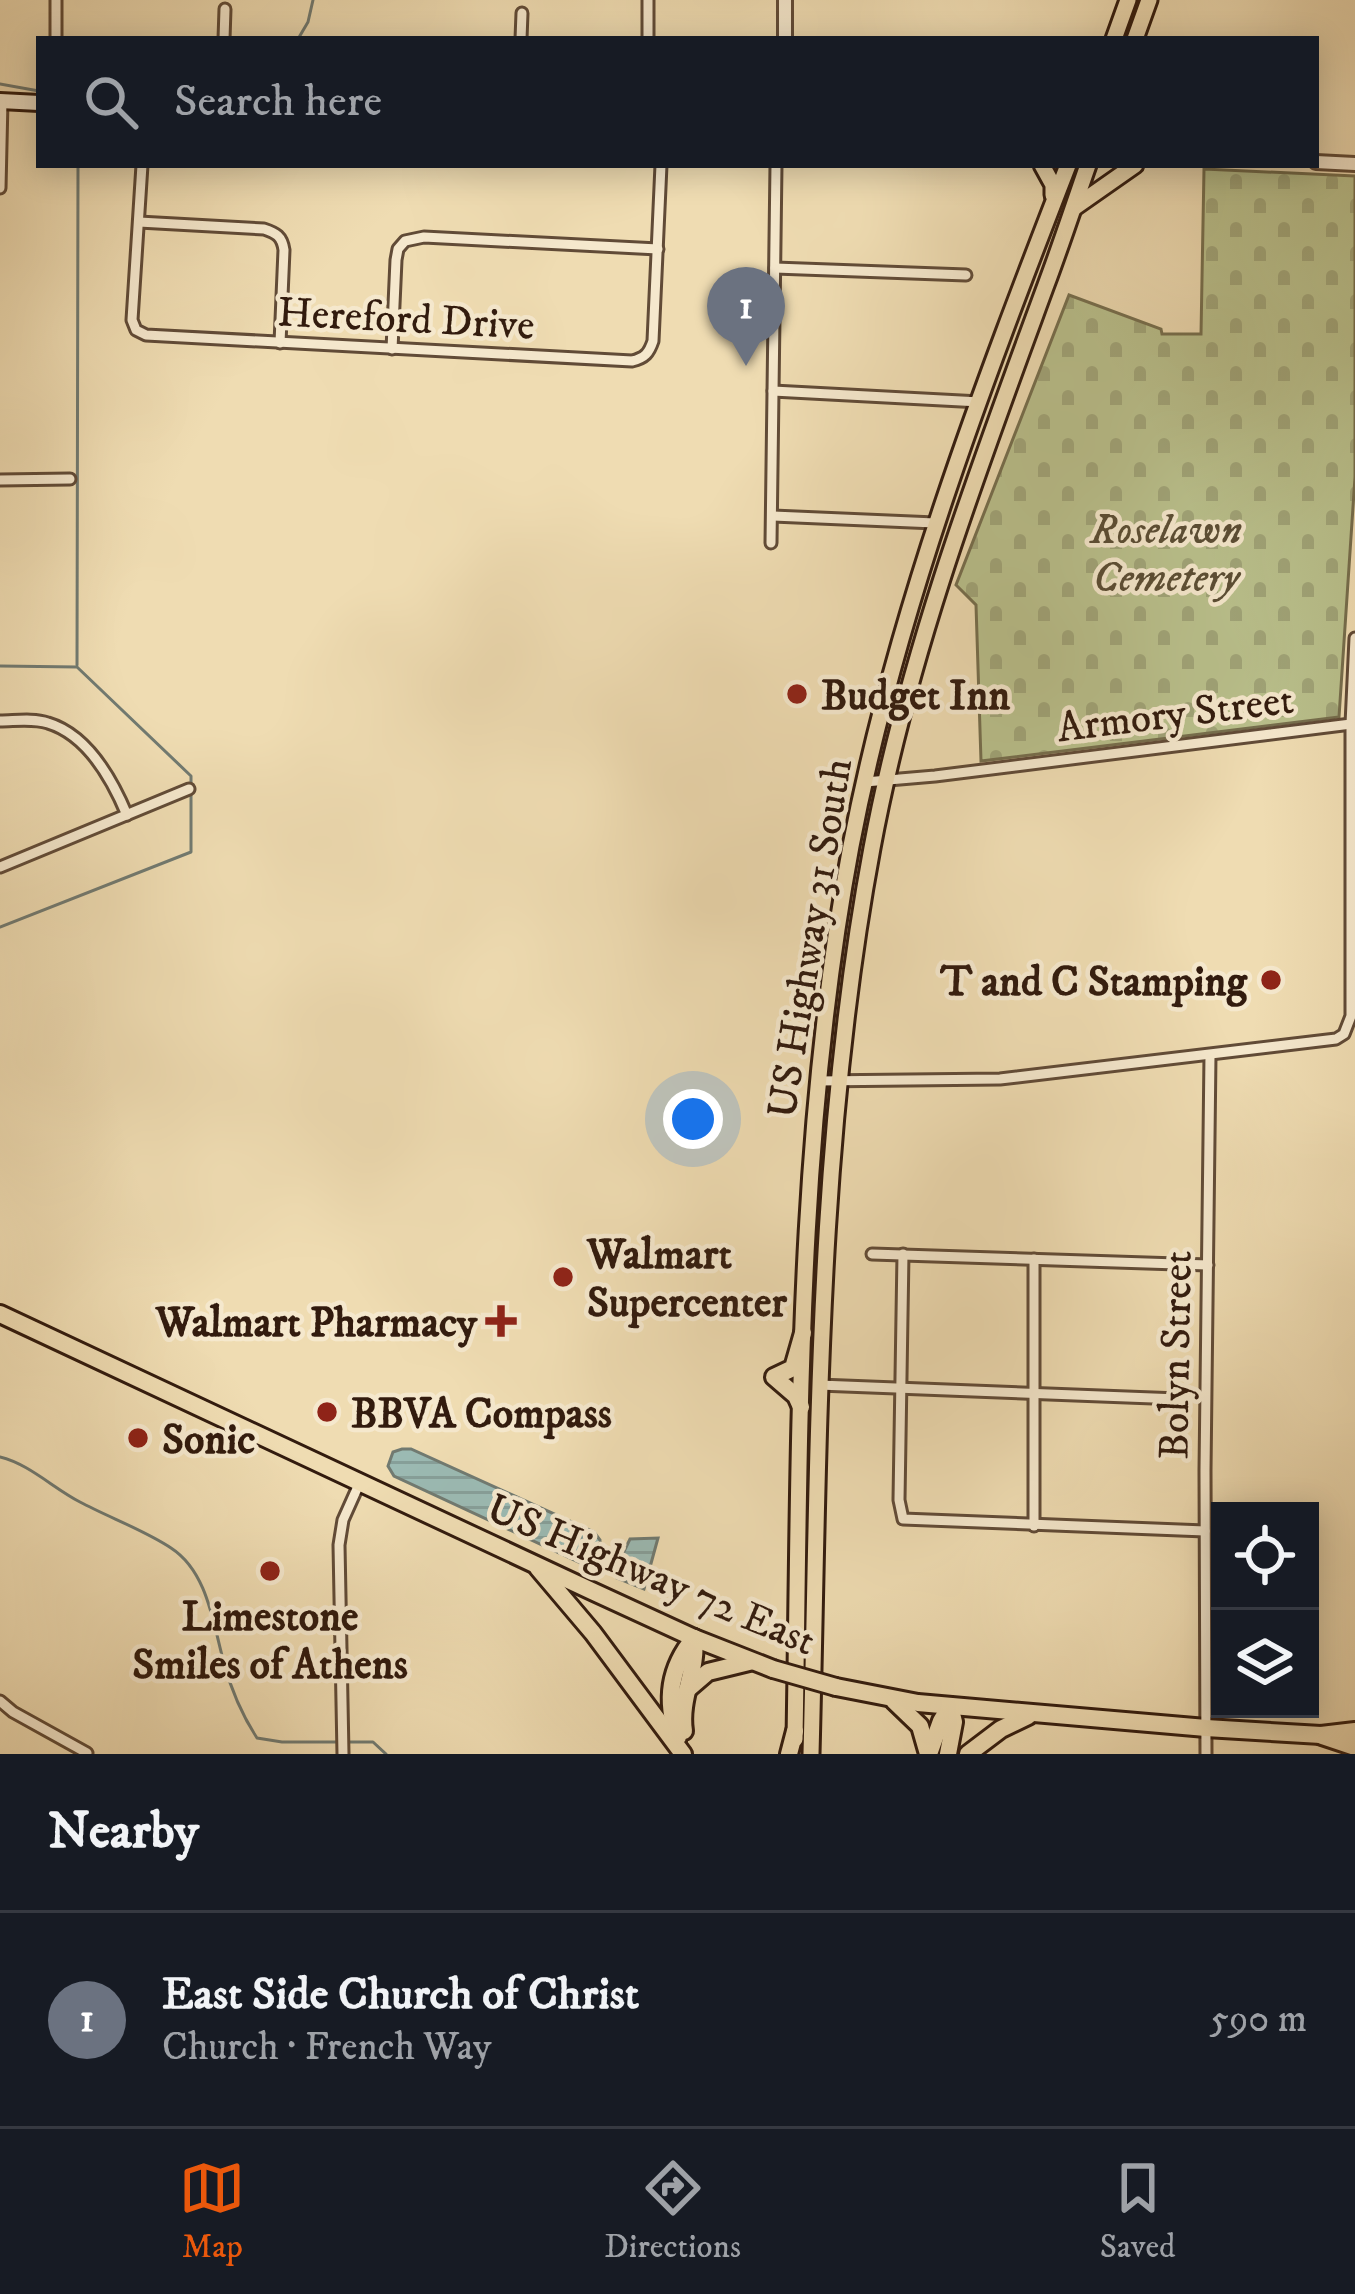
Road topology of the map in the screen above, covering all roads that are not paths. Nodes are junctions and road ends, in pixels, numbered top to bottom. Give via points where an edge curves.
1 (56, 0) edge
2 (648, 0) edge
3 (785, 0) edge
4 (1129, 0) edge
5 (1149, 0) edge
6 (225, 9) dead end
7 (522, 13) dead end
8 (56, 36) edge
9 (224, 36) edge
10 (521, 36) edge
11 (648, 36) edge
12 (784, 36) edge
13 (1115, 36) edge
14 (1136, 36) edge
15 (1, 101) edge
16 (36, 103) edge
17 (1319, 162) edge
18 (1355, 164) edge
19 (142, 168) edge
20 (661, 168) edge
21 (776, 168) edge
22 (1044, 168) edge
23 (1067, 168) edge
24 (1087, 168) edge
25 (1131, 168) edge
26 (0, 188) edge
27 (1053, 202) junction
28 (1072, 208) junction
29 (139, 222) junction
30 (658, 249) junction
31 (775, 268) junction
32 (966, 275) dead end
33 (280, 344) junction
34 (392, 349) junction
35 (773, 391) junction
36 (980, 402) junction
37 (70, 479) dead end
38 (0, 481) edge
39 (772, 516) junction
40 (935, 523) junction
41 (771, 543) dead end
42 (1355, 638) edge
43 (0, 721) edge
44 (1351, 724) junction
45 (886, 779) junction
46 (865, 782) junction
47 (189, 789) dead end
48 (127, 814) junction
49 (0, 867) edge
50 (1210, 1055) junction
51 (837, 1080) junction
52 (818, 1081) junction
53 (872, 1254) dead end
54 (903, 1254) junction
55 (1034, 1259) junction
56 (1208, 1265) junction
57 (0, 1314) edge
58 (803, 1333) junction
59 (802, 1383) junction
60 (821, 1385) junction
61 (901, 1388) junction
62 (1034, 1394) junction
63 (1179, 1399) dead end
64 (801, 1407) junction
65 (360, 1482) junction
66 (1034, 1526) junction
67 (1205, 1531) junction
68 (533, 1563) junction
69 (694, 1638) junction
70 (752, 1661) junction
71 (684, 1696) junction
72 (893, 1700) junction
73 (0, 1702) edge
74 (950, 1706) junction
75 (1037, 1713) junction
76 (1205, 1728) junction
77 (795, 1731) joint
78 (1355, 1731) edge
79 (1321, 1735) junction
80 (1355, 1748) edge
81 (88, 1754) edge
82 (343, 1754) edge
83 (684, 1754) edge
84 (693, 1754) edge
85 (792, 1754) edge
86 (811, 1754) edge
87 (928, 1754) edge
88 (948, 1754) edge
89 (968, 1754) edge
90 (1206, 1754) edge

1 - 8 street
2 - 11 street
3 - 12 street
4 - 13 main road
5 - 14 main road
6 - 9 street
7 - 10 street
15 - 16 main road
15 - 26 street
17 - 18 street
19 - 29 street, Hereford Drive
20 - 30 street, Hereford Drive
21 - 31 street
22 - 27 main road
23 - 27 main road, US Highway 31 South
24 - 28 main road, US Highway 31 South
25 - 28 main road
27 - 36 main road, US Highway 31 South
28 - 45 main road, US Highway 31 South via 939,584
29 - 33 street via 264,229 283,239
29 - 33 street, Hereford Drive via 136,330
30 - 34 street, Hereford Drive via 653,341 642,358
30 - 34 street via 405,241 396,260
31 - 32 street
31 - 35 street
33 - 34 street, Hereford Drive
35 - 36 street
35 - 39 street
36 - 40 main road, US Highway 31 South
37 - 38 street
39 - 40 street
39 - 41 street
40 - 46 main road, US Highway 31 South
42 - 44 street
43 - 48 street via 50,723 72,735 106,771
44 - 45 street, Armory Street
44 - 50 street via 1345,1034
45 - 46 street, Armory Street
45 - 51 main road, US Highway 31 South
46 - 52 main road, US Highway 31 South
47 - 48 street
48 - 49 street
50 - 51 street via 1000,1079
50 - 56 street, Bolyn Street
51 - 52 street
51 - 60 main road, US Highway 31 South
52 - 58 main road, US Highway 31 South
53 - 54 street
54 - 55 street
54 - 61 street
55 - 56 street
55 - 62 street
56 - 67 street, Bolyn Street
57 - 65 highway, US Highway 72 East
58 - 59 main road, US Highway 31 South
58 - 64 highway via 793,1368 774,1377
59 - 60 street
59 - 64 main road, US Highway 31 South
60 - 61 street
60 - 86 main road, US Highway 31 South
61 - 62 street
61 - 66 street via 904,1519
62 - 63 street
62 - 66 street
64 - 77 main road, US Highway 31 South
65 - 68 highway, US Highway 72 East
65 - 82 street via 340,1545
66 - 67 street
67 - 76 street, Bolyn Street
68 - 69 highway, US Highway 72 East
68 - 83 highway
69 - 70 highway, US Highway 72 East
69 - 71 highway
69 - 83 highway via 670,1687
70 - 71 highway via 708,1672
70 - 72 highway, US Highway 72 East, bridge
71 - 84 highway
72 - 74 highway, US Highway 72 East
72 - 87 highway via 920,1726
73 - 81 street
74 - 75 highway, US Highway 72 East
74 - 87 highway
74 - 88 highway
75 - 76 highway, US Highway 72 East
75 - 89 highway
76 - 79 highway, US Highway 72 East
76 - 90 street, Bolyn Street
77 - 85 highway
78 - 79 highway, US Highway 72 East
79 - 80 highway, US Highway 72 East

